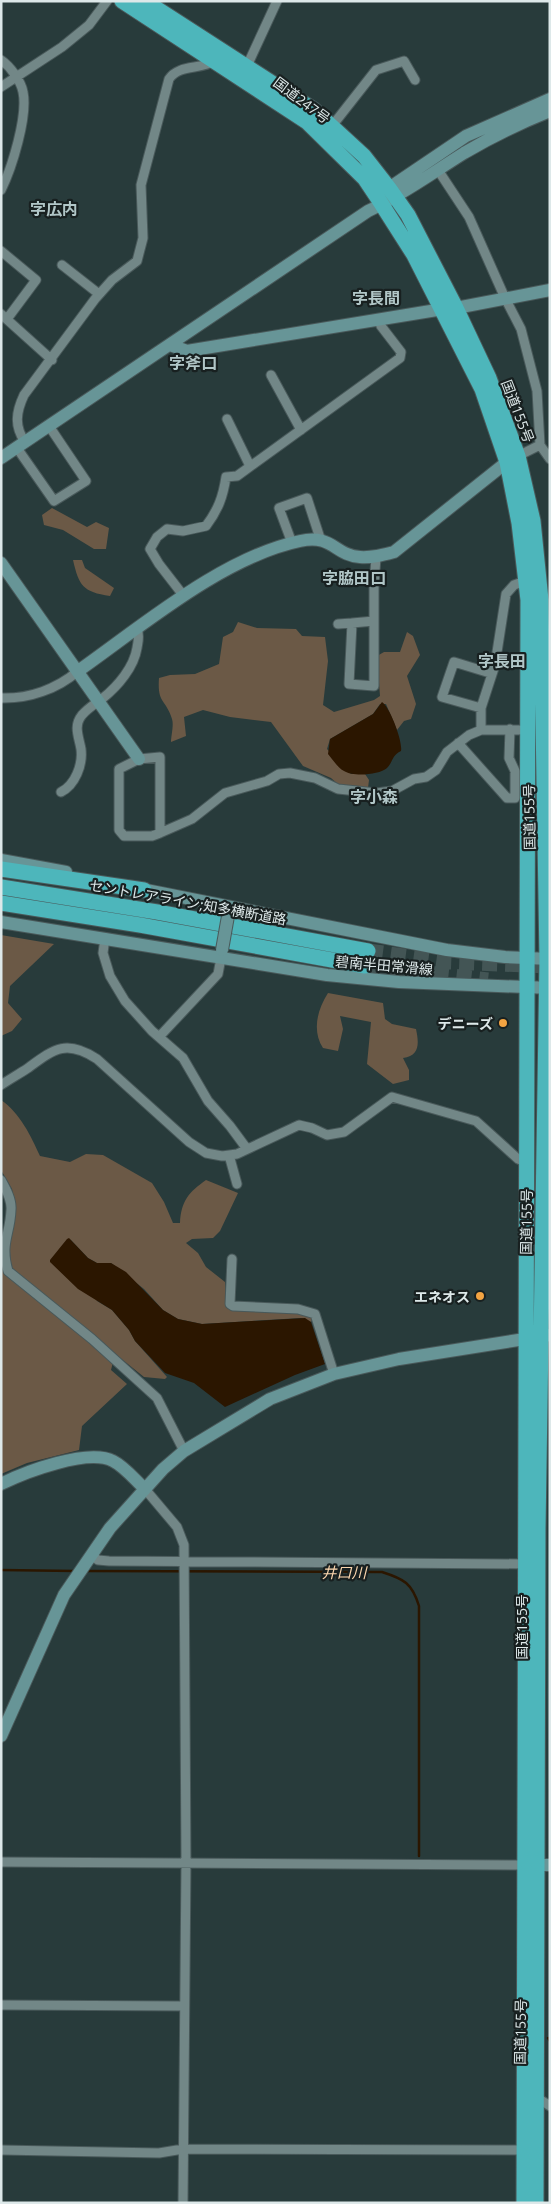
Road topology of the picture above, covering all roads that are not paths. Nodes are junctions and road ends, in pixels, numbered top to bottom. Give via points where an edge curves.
1 (107, 1) edge
2 (122, 1) edge
3 (145, 1) edge
4 (277, 1) edge
5 (1, 60) edge
6 (214, 61) junction
7 (247, 66) junction
8 (16, 78) junction
9 (415, 80) dead end
10 (1, 87) edge
11 (550, 99) edge
12 (550, 111) edge
13 (332, 126) junction
14 (438, 170) junction
15 (1, 190) edge
16 (387, 198) junction
17 (1, 251) edge
18 (62, 265) dead end
19 (427, 265) joint
20 (550, 290) edge
21 (99, 294) junction
22 (505, 298) junction
23 (449, 309) junction
24 (4, 316) edge
25 (379, 320) junction
26 (170, 346) junction
27 (52, 360) junction
28 (271, 375) dead end
29 (227, 420) dead end
30 (49, 426) junction
31 (301, 430) junction
32 (21, 445) junction
33 (540, 445) junction
34 (1, 458) edge
35 (512, 459) junction
36 (550, 459) edge
37 (250, 466) junction
38 (320, 538) junction
39 (292, 543) junction
40 (376, 557) junction
41 (1, 563) edge
42 (539, 579) edge
43 (183, 595) junction
44 (374, 621) junction
45 (352, 623) junction
46 (338, 624) dead end
47 (137, 630) junction
48 (78, 671) junction
49 (490, 673) junction
50 (1, 698) edge
51 (99, 701) junction
52 (480, 708) junction
53 (481, 730) junction
54 (458, 743) junction
55 (139, 759) junction
56 (61, 792) dead end
57 (160, 833) junction
58 (1, 860) edge
59 (1, 869) edge
60 (1, 887) edge
61 (144, 890) junction
62 (1, 903) edge
63 (229, 911) junction
64 (1, 922) edge
65 (105, 938) junction
66 (221, 954) junction
67 (528, 958) junction
68 (548, 959) edge
69 (528, 987) junction
70 (548, 988) edge
71 (159, 1038) junction
72 (1, 1085) edge
73 (247, 1149) junction
74 (229, 1155) junction
75 (527, 1163) junction
76 (1, 1180) edge
77 (237, 1184) dead end
78 (546, 1199) edge
79 (232, 1259) dead end
80 (539, 1337) edge
81 (334, 1374) junction
82 (184, 1451) junction
83 (1, 1484) edge
84 (145, 1489) junction
85 (91, 1556) junction
86 (185, 1562) junction
87 (526, 1564) junction
88 (1, 1736) edge
89 (1, 1862) edge
90 (186, 1862) junction
91 (538, 1865) edge
92 (1, 2005) edge
93 (183, 2006) junction
94 (536, 2097) junction
95 (550, 2106) edge
96 (183, 2149) junction
97 (1, 2150) edge
98 (525, 2150) junction
99 (183, 2203) edge
100 (524, 2203) edge
101 (536, 2203) edge

1 - 8 street via 90,25
2 - 6 highway, 国道247号
3 - 7 highway, 国道247号
4 - 7 street
5 - 8 street
6 - 16 highway, 国道247号 via 307,122
6 - 21 street via 173,73 169,79 141,185 143,238 137,261
7 - 13 highway, 国道247号 via 314,110
8 - 10 street
8 - 15 street via 24,98 20,128
9 - 13 street via 404,61 376,70
11 - 16 street via 466,136
12 - 14 street via 501,132
13 - 16 highway, 国道247号 via 364,156
14 - 16 street
14 - 22 street via 469,217
16 - 19 highway, 国道247号 via 408,215
16 - 26 street
17 - 24 street via 36,280
18 - 21 street
19 - 23 highway, 国道155号
20 - 22 street
21 - 27 street
22 - 23 street
22 - 33 street via 521,329 538,391
23 - 25 street
23 - 35 highway, 国道155号 via 488,378
24 - 27 street
25 - 26 street via 187,351
25 - 31 street via 380,326 401,352 400,358
26 - 30 street
27 - 32 street via 31,384 20,404 17,423
28 - 31 street
29 - 37 street
30 - 32 street
30 - 32 street via 86,481 54,500
31 - 37 street
32 - 34 street
33 - 35 street
33 - 36 street
35 - 40 street via 394,552
35 - 42 highway, 国道155号 via 533,521
37 - 43 street via 237,476 226,478 224,495 206,526 183,531 167,529 150,549
38 - 39 street
38 - 39 street via 307,498 280,508
38 - 40 street via 347,553
39 - 43 street via 233,567
40 - 44 street
41 - 48 street
42 - 49 street via 514,585 506,594 495,665
42 - 67 highway, 国道155号
42 - 68 highway, 国道155号
43 - 47 street
44 - 45 street
44 - 45 street via 374,686 349,684
45 - 46 street
47 - 48 street
47 - 51 street via 134,661
48 - 50 street via 45,691
48 - 51 street
49 - 52 street
49 - 52 street via 454,662 442,697
51 - 55 street
51 - 56 street via 79,720 77,733 81,753 75,780
52 - 53 street
53 - 54 street
53 - 54 street via 515,730 509,758 515,771 515,798 507,798
54 - 57 street via 447,752 436,770 392,791 376,794 338,789 315,778 290,772 258,784 232,789 192,819
55 - 57 street via 160,757
55 - 57 street via 119,769 119,830 124,836
58 - 61 street, 碧南半田常滑線
59 - 61 highway
60 - 62 highway, セントレアライン;知多横断道路 via 149,910 366,958
61 - 63 street, 碧南半田常滑線
63 - 66 street, bridge
63 - 67 street, 碧南半田常滑線 via 447,950
64 - 65 street, 碧南半田常滑線
65 - 66 street, 碧南半田常滑線
65 - 71 street via 103,953 110,976 125,1001
66 - 69 street, 碧南半田常滑線 via 362,979
66 - 71 street via 218,974
67 - 68 street, 碧南半田常滑線
67 - 69 highway, 国道155号
68 - 70 highway, 国道155号
69 - 70 street, 碧南半田常滑線
69 - 75 highway, 国道155号
70 - 78 highway, 国道155号
71 - 73 street via 183,1058 208,1101
72 - 74 street via 51,1051 63,1048 83,1050 188,1142 213,1155
73 - 74 street
73 - 75 street via 299,1125 327,1135 344,1132 392,1097 476,1120
74 - 77 street
75 - 80 highway, 国道155号
76 - 82 street via 11,1208 3,1255 8,1271 156,1398
78 - 80 highway, 国道155号
79 - 81 street via 230,1304 298,1309 315,1314
80 - 81 street via 399,1359
80 - 87 highway, 国道155号
80 - 91 highway, 国道155号
81 - 82 street via 270,1399
82 - 84 street
83 - 84 street via 54,1465 96,1457 120,1465
84 - 85 street via 110,1528
84 - 86 street via 177,1527 184,1545
85 - 86 street via 109,1561
85 - 88 street via 64,1595
86 - 87 street
86 - 90 street
87 - 91 highway, 国道155号
89 - 90 street
90 - 91 street
90 - 93 street
91 - 94 highway, 国道155号
91 - 98 highway, 国道155号
92 - 93 street
93 - 96 street
94 - 95 street
94 - 101 highway, 国道155号
96 - 97 street via 159,2153
96 - 98 street
96 - 99 street
98 - 100 highway, 国道155号

